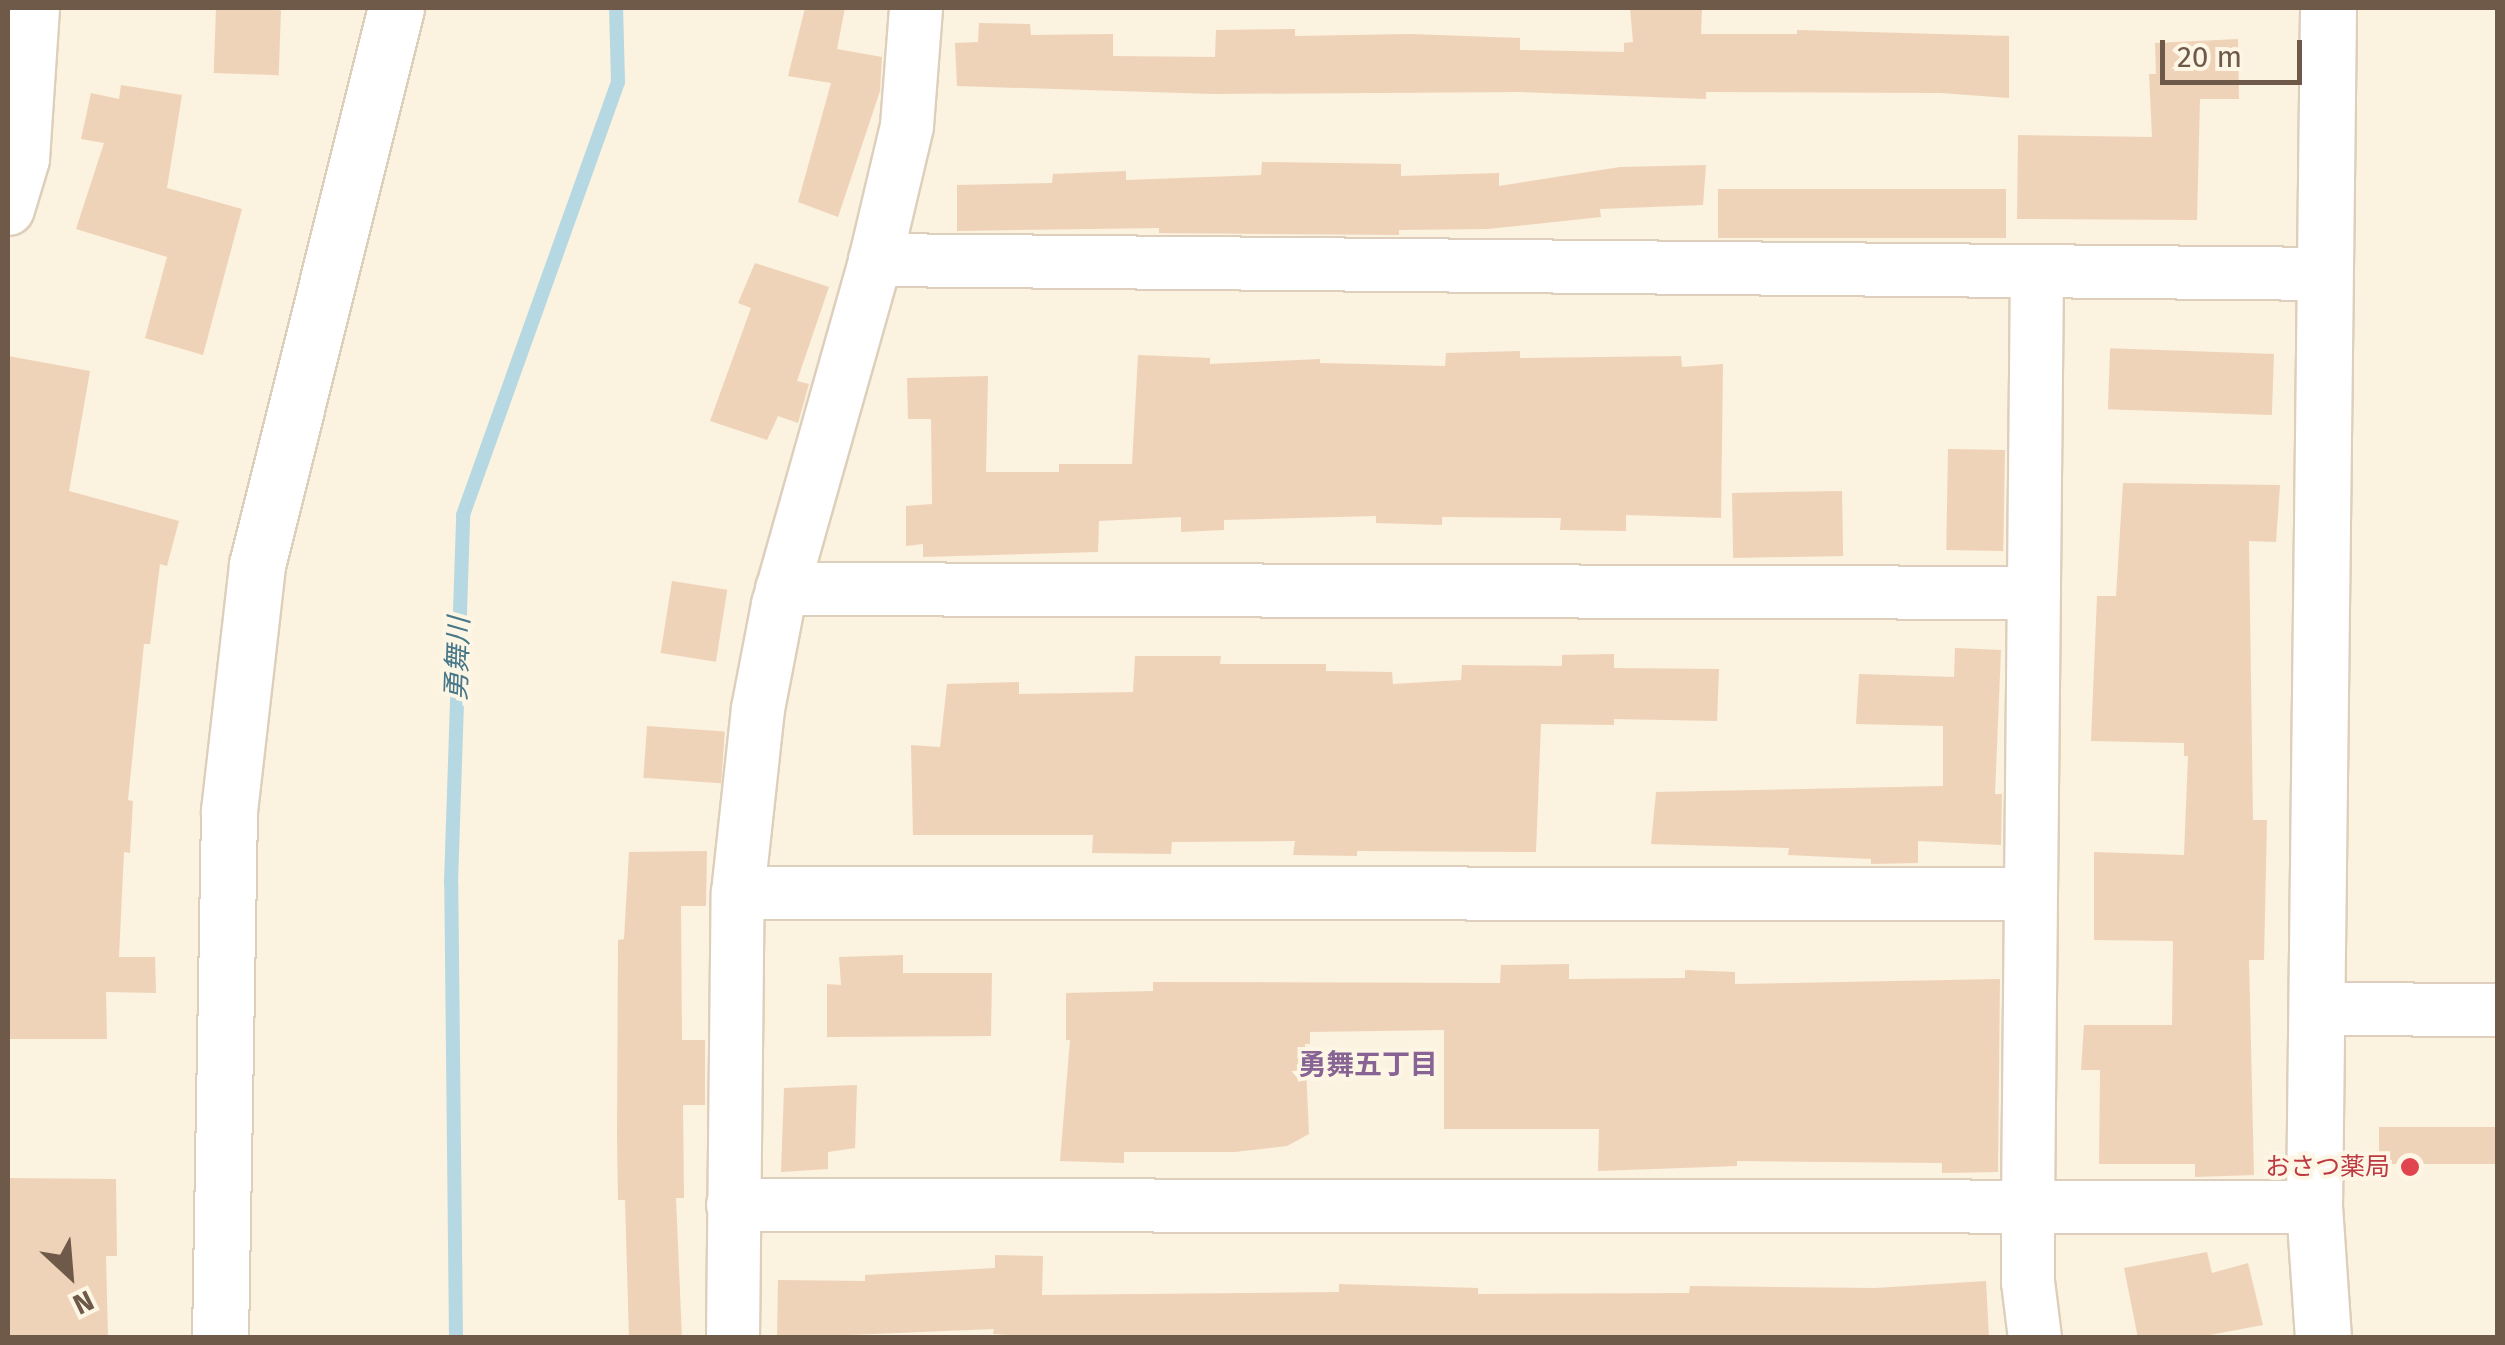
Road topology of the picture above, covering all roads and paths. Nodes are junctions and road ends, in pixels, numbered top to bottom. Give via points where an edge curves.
1 (33, 8) edge
2 (396, 8) edge
3 (916, 8) edge
4 (2328, 8) edge
5 (8, 209) edge
6 (875, 260) junction
7 (2037, 271) junction
8 (2324, 274) junction
9 (782, 589) junction
10 (2034, 593) junction
11 (738, 894) junction
12 (2030, 894) junction
13 (2316, 1009) junction
14 (2498, 1010) edge
15 (733, 1205) junction
16 (2028, 1207) junction
17 (2314, 1208) junction
18 (220, 1338) edge
19 (733, 1338) edge
20 (2035, 1338) edge
21 (2323, 1338) edge

1 - 5 street via 23,159
2 - 18 street via 257,565 229,811
3 - 6 street via 907,126
4 - 8 street
6 - 7 street
6 - 9 street
7 - 8 street
7 - 10 street
8 - 13 street
9 - 10 street
9 - 11 street via 758,709
10 - 12 street
11 - 12 street
11 - 15 street
12 - 16 street
13 - 14 street
13 - 17 street
15 - 16 street
15 - 19 street
16 - 17 street
16 - 20 street
17 - 21 street

